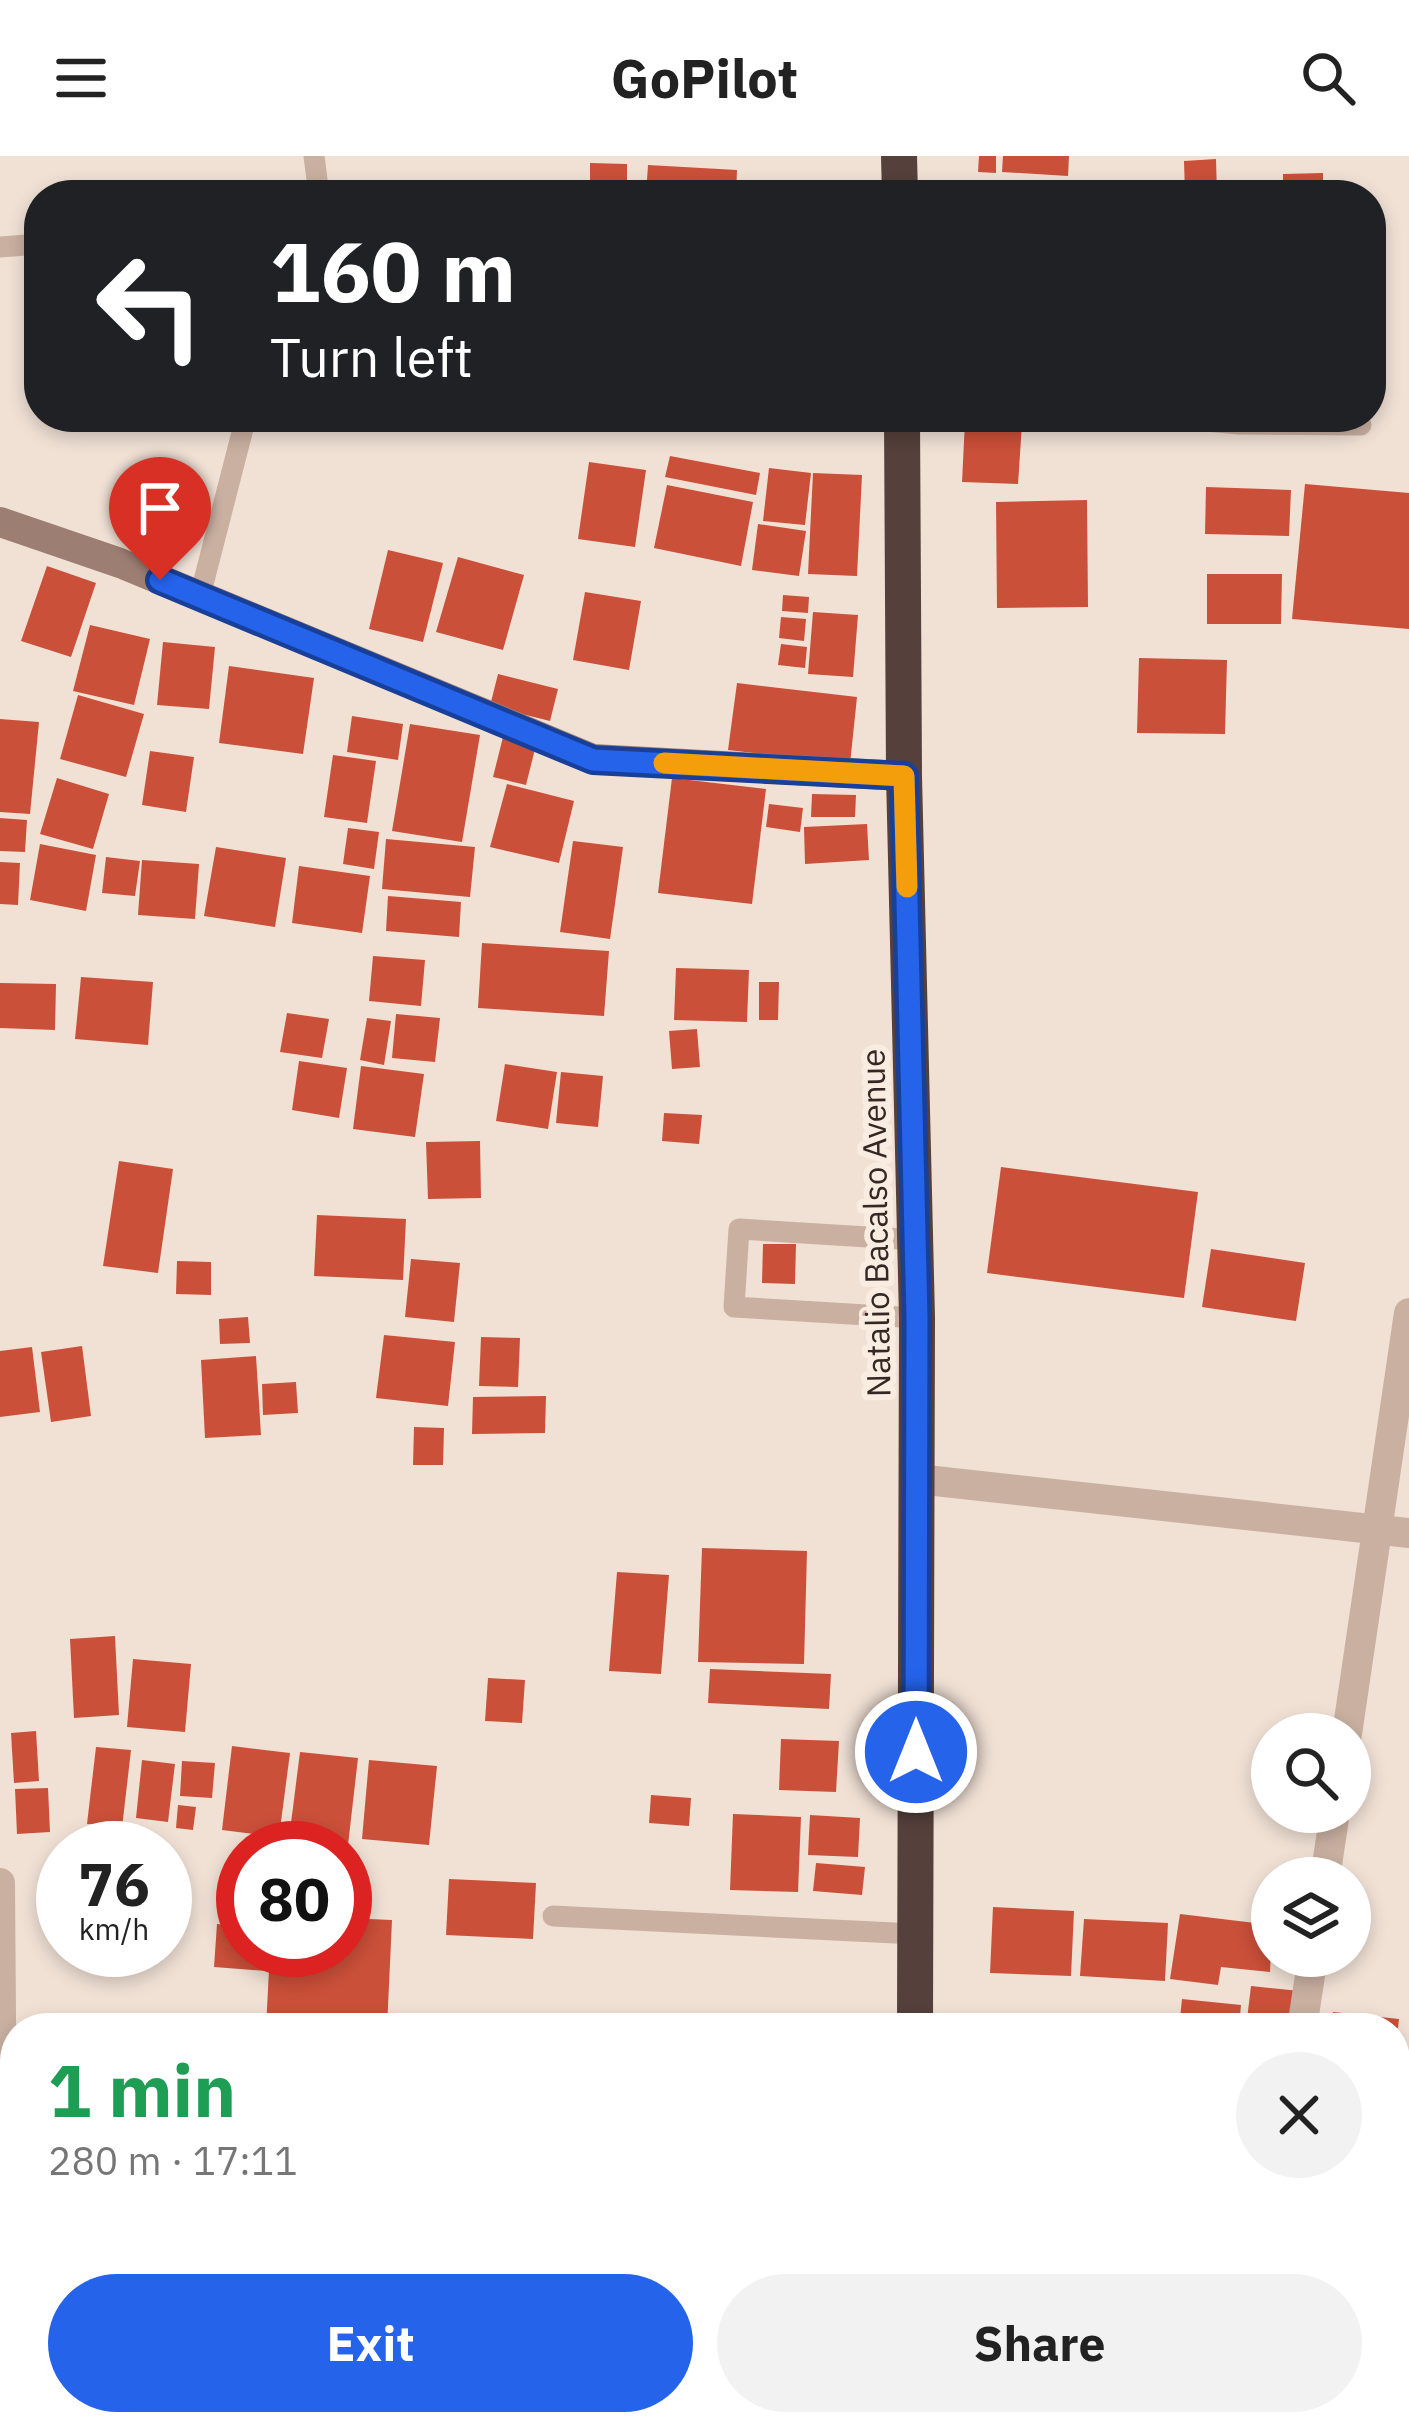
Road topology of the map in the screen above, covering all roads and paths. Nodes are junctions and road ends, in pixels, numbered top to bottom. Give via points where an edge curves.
1 (242, 432) edge
2 (902, 432) edge
3 (0, 522) edge
4 (200, 596) junction
5 (904, 776) junction
6 (916, 1240) junction
7 (1409, 1313) edge
8 (917, 1318) junction
9 (917, 1479) junction
10 (1394, 1532) edge
11 (1352, 1713) edge
12 (0, 1883) edge
13 (553, 1916) dead end
14 (915, 1934) junction
15 (1310, 1977) edge
16 (1, 2013) edge
17 (915, 2013) edge
18 (1304, 2013) edge

1 - 4 lane
2 - 5 highway, Natalio Bacalso Avenue
3 - 4 street
4 - 5 street via 593,760
5 - 6 highway, Natalio Bacalso Avenue
6 - 8 highway, Natalio Bacalso Avenue
6 - 8 lane via 739,1229 734,1307
7 - 10 street
8 - 9 highway, Natalio Bacalso Avenue
9 - 10 street
9 - 14 highway, Natalio Bacalso Avenue
10 - 11 street
12 - 16 street
13 - 14 lane
14 - 17 highway, Natalio Bacalso Avenue
15 - 18 street

